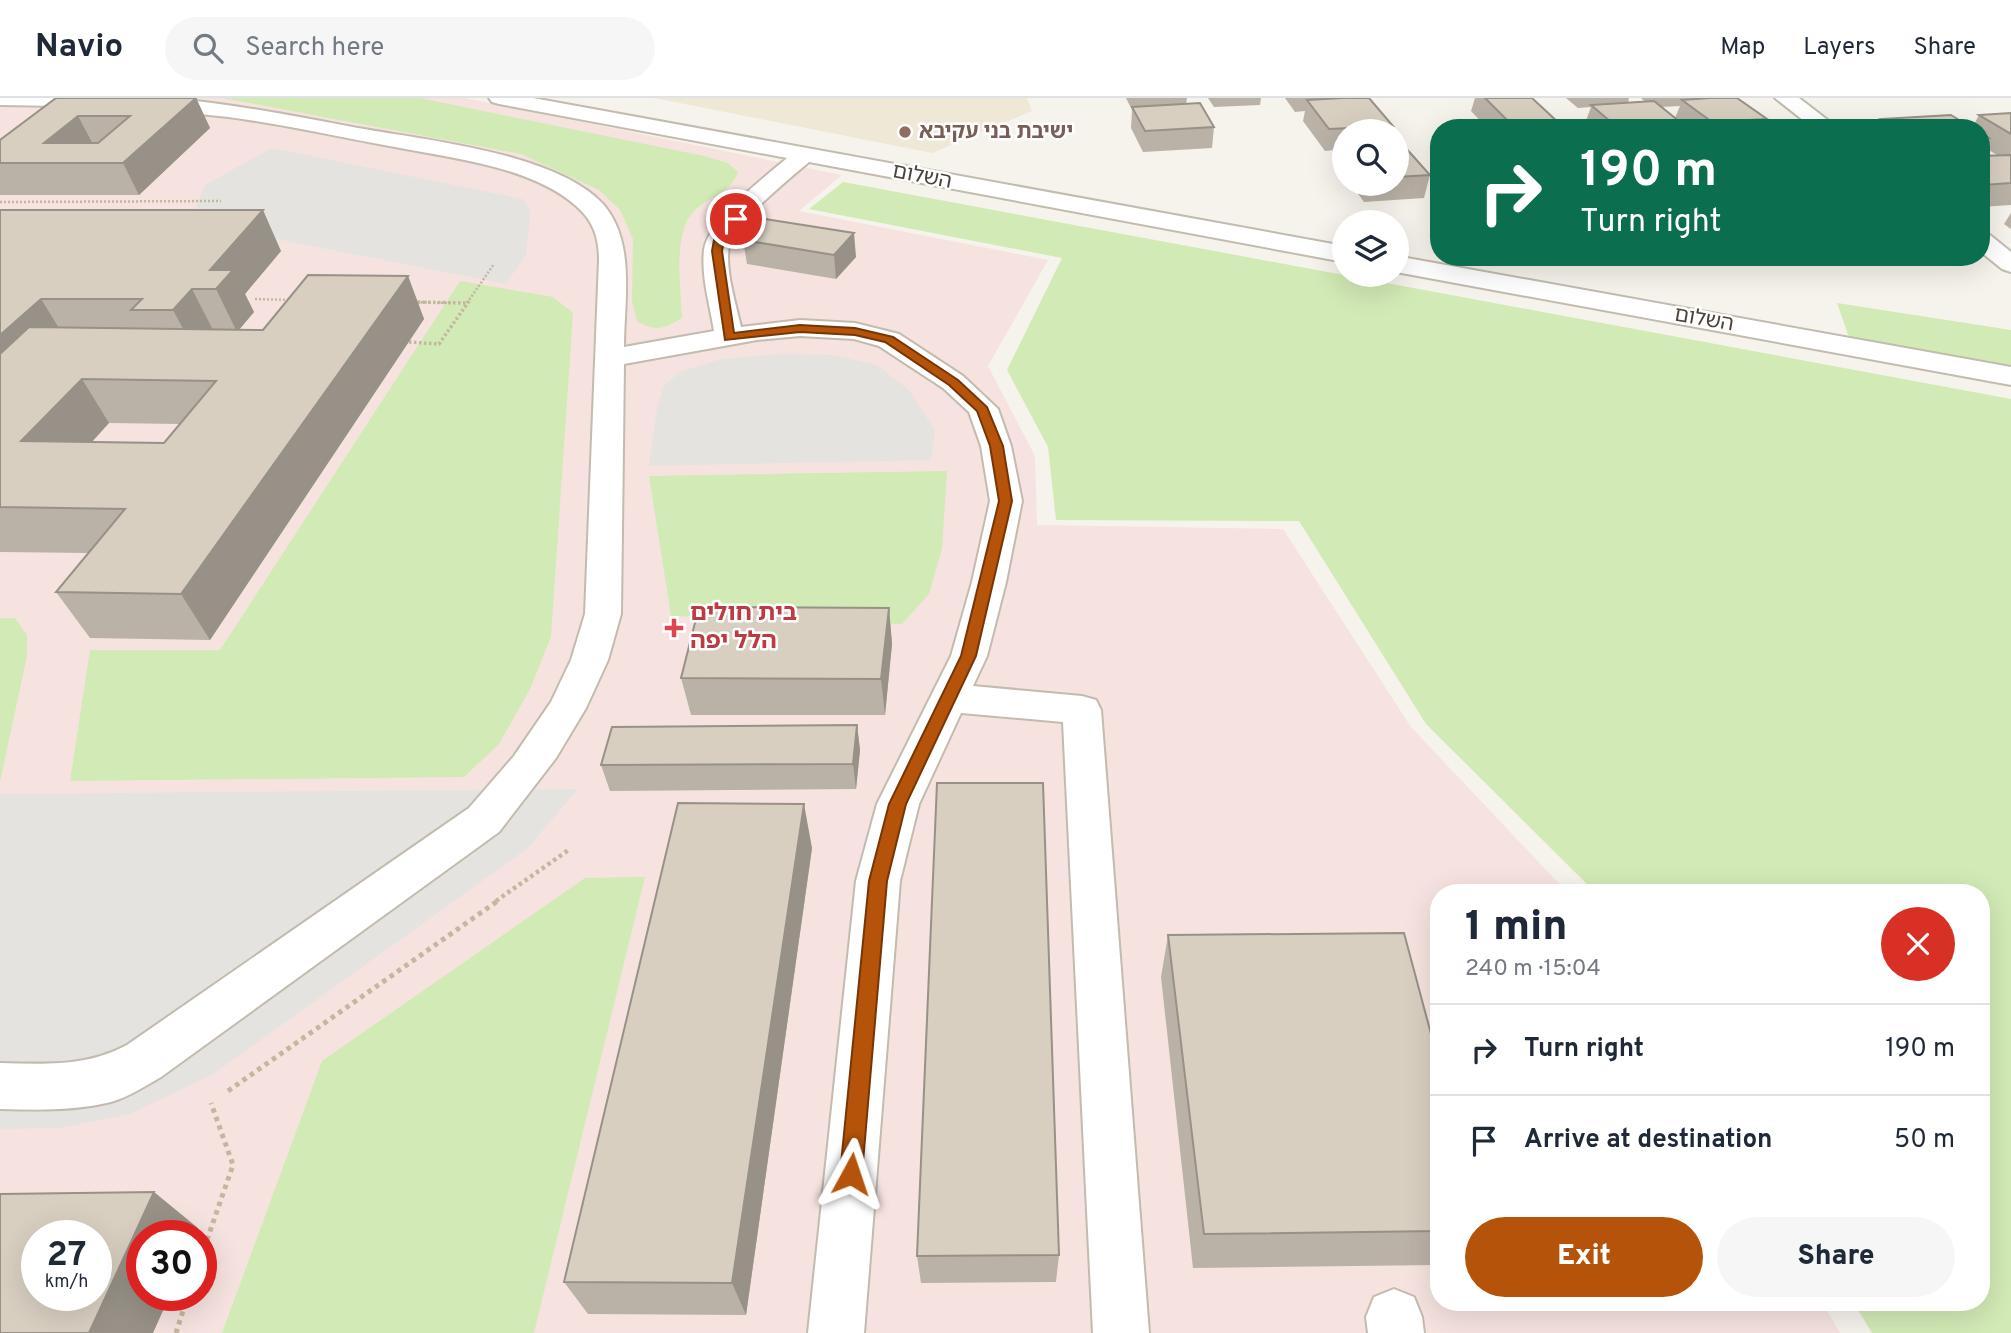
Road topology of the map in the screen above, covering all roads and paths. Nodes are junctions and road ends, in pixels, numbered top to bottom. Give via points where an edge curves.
1 (499, 98) edge
2 (1786, 98) edge
3 (1795, 98) edge
4 (0, 99) edge
5 (61, 100) junction
6 (1815, 119) edge
7 (31, 122) edge
8 (803, 155) junction
9 (221, 201) dead end
10 (0, 202) edge
11 (1990, 247) edge
12 (1332, 252) edge
13 (494, 264) dead end
14 (2011, 264) edge
15 (1409, 266) edge
16 (255, 299) dead end
17 (295, 300) edge
18 (401, 301) edge
19 (467, 303) junction
20 (729, 337) junction
21 (409, 342) dead end
22 (611, 358) junction
23 (2011, 376) edge
24 (949, 698) junction
25 (570, 849) dead end
26 (0, 1086) edge
27 (229, 1091) dead end
28 (211, 1103) dead end
29 (214, 1220) edge
30 (183, 1311) edge
31 (176, 1333) edge
32 (836, 1333) edge
33 (1121, 1333) edge

1 - 8 street, השלום
2 - 3 street
2 - 6 street
4 - 5 street
5 - 7 street
5 - 22 street via 118,100 230,111 473,155 542,177 571,191 603,221 608,232
8 - 12 street, השלום
8 - 20 street via 719,240 717,264
9 - 10 path
11 - 14 street
13 - 19 path
15 - 23 street, השלום
16 - 17 path
18 - 19 path
19 - 21 path via 439,344
20 - 22 street
20 - 24 street via 800,328 855,331 889,340 983,409 996,446 1006,501 969,656
22 - 26 street via 603,614 587,667 525,772 484,820 144,1061 112,1079 62,1087
24 - 32 street via 898,804 878,881
24 - 33 street via 1082,710
25 - 27 path
28 - 29 path via 233,1164
30 - 31 path

